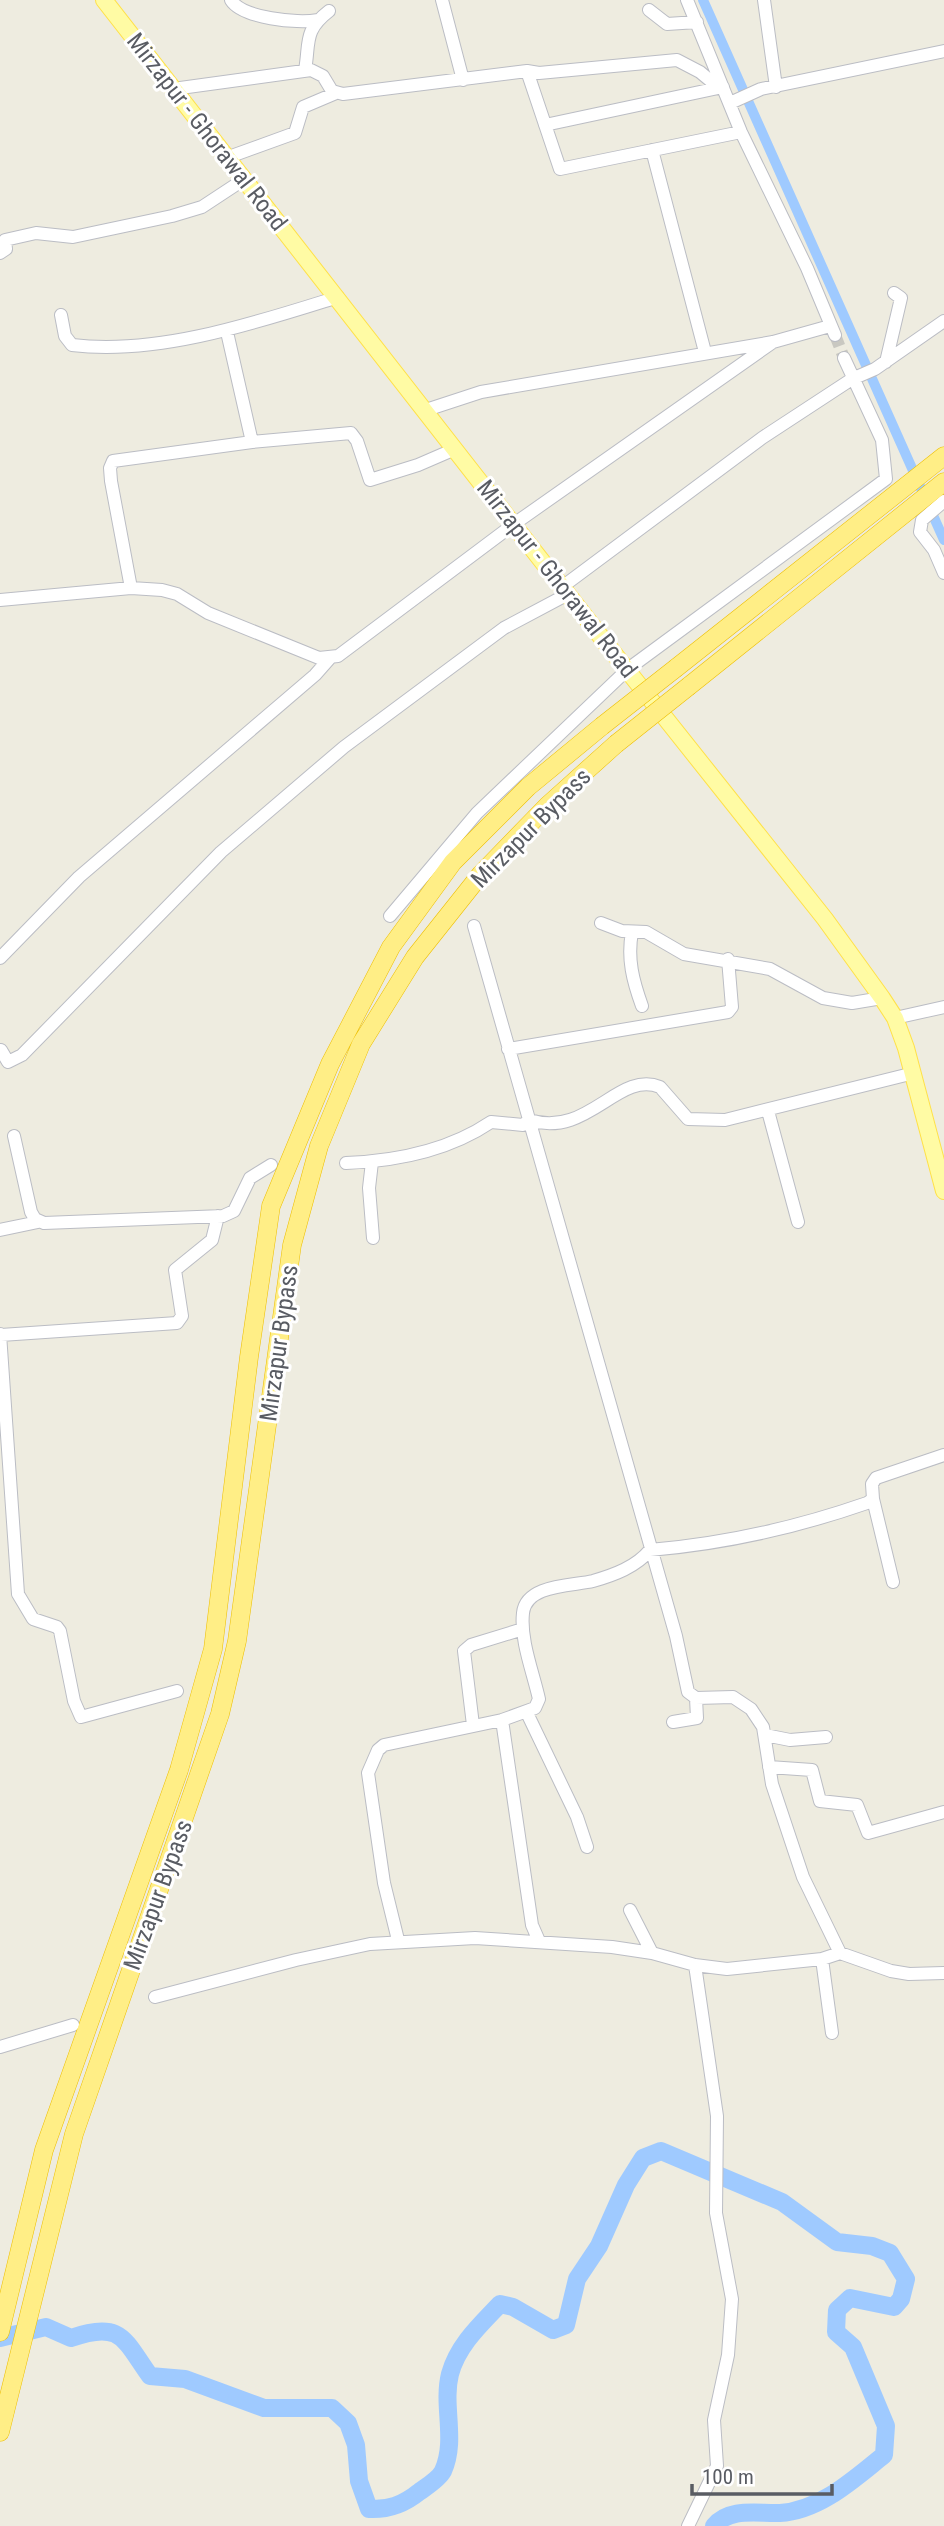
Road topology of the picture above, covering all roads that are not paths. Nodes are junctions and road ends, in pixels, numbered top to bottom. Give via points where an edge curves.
1 (104, 0) edge
2 (231, 0) edge
3 (442, 0) edge
4 (687, 0) edge
5 (764, 0) edge
6 (649, 10) dead end
7 (329, 11) dead end
8 (317, 20) junction
9 (696, 22) junction
10 (944, 51) edge
11 (305, 70) junction
12 (527, 71) junction
13 (463, 80) junction
14 (721, 87) junction
15 (776, 87) junction
16 (173, 89) junction
17 (337, 93) junction
18 (736, 101) junction
19 (545, 125) junction
20 (741, 131) junction
21 (652, 150) junction
22 (226, 158) junction
23 (243, 180) junction
24 (0, 253) edge
25 (894, 293) dead end
26 (338, 297) junction
27 (61, 315) dead end
28 (944, 321) edge
29 (227, 332) junction
30 (773, 342) junction
31 (705, 352) junction
32 (844, 358) tunnel mouth
33 (880, 365) junction
34 (857, 378) junction
35 (426, 410) junction
36 (252, 442) junction
37 (455, 449) junction
38 (944, 456) edge
39 (944, 482) edge
40 (941, 505) edge
41 (514, 524) junction
42 (944, 573) edge
43 (131, 588) junction
44 (565, 591) junction
45 (0, 600) edge
46 (330, 658) junction
47 (628, 669) junction
48 (390, 916) dead end
49 (601, 923) dead end
50 (474, 926) dead end
51 (632, 932) junction
52 (0, 958) edge
53 (728, 959) junction
54 (882, 998) junction
55 (642, 1006) dead end
56 (944, 1007) edge
57 (895, 1018) junction
58 (508, 1049) junction
59 (1, 1050) edge
60 (914, 1073) junction
61 (768, 1111) junction
62 (529, 1120) junction
63 (14, 1136) dead end
64 (372, 1162) junction
65 (346, 1163) dead end
66 (271, 1165) dead end
67 (944, 1191) edge
68 (218, 1216) junction
69 (38, 1222) junction
70 (799, 1222) dead end
71 (0, 1230) edge
72 (373, 1238) dead end
73 (0, 1335) edge
74 (944, 1455) edge
75 (873, 1499) junction
76 (650, 1550) junction
77 (893, 1582) dead end
78 (523, 1629) junction
79 (177, 1691) dead end
80 (696, 1698) junction
81 (527, 1713) junction
82 (502, 1720) junction
83 (673, 1722) dead end
84 (473, 1725) junction
85 (765, 1735) junction
86 (826, 1737) dead end
87 (769, 1767) junction
88 (944, 1812) edge
89 (587, 1847) dead end
90 (630, 1910) dead end
91 (397, 1940) junction
92 (539, 1941) junction
93 (652, 1953) junction
94 (840, 1953) junction
95 (822, 1959) junction
96 (695, 1965) junction
97 (944, 1973) edge
98 (155, 1997) dead end
99 (73, 2025) dead end
100 (832, 2033) dead end
101 (0, 2047) edge
102 (0, 2332) edge
103 (0, 2432) edge
104 (688, 2526) edge

1 - 16 main road, Mirzapur - Ghorawal Road
2 - 8 street via 246,11 298,24
3 - 13 street
4 - 9 street
5 - 15 street
6 - 9 street via 667,24
7 - 8 street
8 - 11 street via 305,47
9 - 14 street
10 - 15 street
11 - 16 street
11 - 17 street via 323,76
12 - 13 street
12 - 14 street via 677,60
12 - 19 street
13 - 17 street
14 - 18 street
14 - 19 street
15 - 18 street
16 - 22 main road, Mirzapur - Ghorawal Road
17 - 22 street via 303,107 295,133
18 - 20 street
19 - 21 street via 560,169
20 - 21 street
20 - 30 street via 833,330
21 - 31 street
22 - 23 main road, Mirzapur - Ghorawal Road
23 - 24 street via 202,207 72,237 21,235 5,240 6,249
23 - 26 main road, Mirzapur - Ghorawal Road
25 - 33 street via 901,298
26 - 29 street
26 - 35 main road, Mirzapur - Ghorawal Road
27 - 29 street via 68,341 90,347
28 - 33 street
29 - 36 street
30 - 31 street
30 - 41 street
31 - 35 street via 481,392
32 - 34 street
33 - 34 street
34 - 44 street via 674,501
34 - 47 street via 882,440 886,479
35 - 37 main road, Mirzapur - Ghorawal Road
36 - 37 street via 351,433 370,481
36 - 43 street via 113,461 111,481
37 - 41 main road, Mirzapur - Ghorawal Road
38 - 102 highway, bridge via 528,787 453,862 391,947 330,1063 271,1206 214,1649 179,1770 44,2150
39 - 103 highway, Mirzapur Bypass, bridge via 616,744 547,806 481,874 415,957 361,1044 319,1146 292,1245 237,1642 220,1714 74,2134
40 - 42 street via 922,520 920,532
41 - 44 main road, Mirzapur - Ghorawal Road
41 - 46 street via 350,648
43 - 45 street
43 - 46 street via 177,594 208,613 319,658
44 - 47 main road, Mirzapur - Ghorawal Road
44 - 59 street via 504,628 344,747 221,852 22,1055 8,1062
46 - 52 street via 79,877
47 - 48 street via 477,813
47 - 54 main road, Mirzapur - Ghorawal Road
49 - 51 street
50 - 58 street
51 - 53 street via 646,932 684,954
51 - 55 street via 631,975
53 - 54 street via 770,969 823,998 852,1003
53 - 58 street via 732,1007 728,1012
54 - 57 main road, Mirzapur - Ghorawal Road
56 - 57 street
57 - 60 main road, Mirzapur - Ghorawal Road
58 - 62 street
60 - 61 street
60 - 67 main road, Mirzapur - Ghorawal Road
61 - 62 street via 695,1121 654,1085 626,1090 567,1122 546,1125
61 - 70 street
62 - 64 street via 523,1125 491,1122 440,1146
62 - 76 street
63 - 69 street
64 - 65 street
64 - 72 street
66 - 68 street via 246,1183 234,1211
68 - 69 street
68 - 73 street via 212,1240 175,1270 181,1316 177,1323
69 - 71 street
73 - 79 street via 18,1594 33,1619 60,1631 81,1717
74 - 75 street via 876,1478
75 - 76 street via 761,1532
75 - 77 street
76 - 78 street via 640,1561 612,1575 548,1589 529,1599
76 - 80 street via 688,1692
78 - 81 street via 538,1699
78 - 84 street via 464,1651
80 - 83 street via 698,1716
80 - 85 street via 739,1699 759,1718
81 - 82 street
81 - 89 street
82 - 84 street
82 - 92 street via 532,1926
84 - 91 street via 384,1745 369,1766 384,1883
85 - 86 street via 790,1740
85 - 87 street
87 - 88 street via 812,1770 820,1801 857,1805 868,1833
87 - 94 street via 803,1877
90 - 93 street
91 - 92 street
91 - 98 street via 296,1960
92 - 93 street
93 - 96 street
94 - 95 street
94 - 97 street via 891,1971
95 - 96 street via 739,1969
95 - 100 street
96 - 104 street via 717,2116 714,2189 731,2286 731,2325 714,2420 716,2473
99 - 101 street

